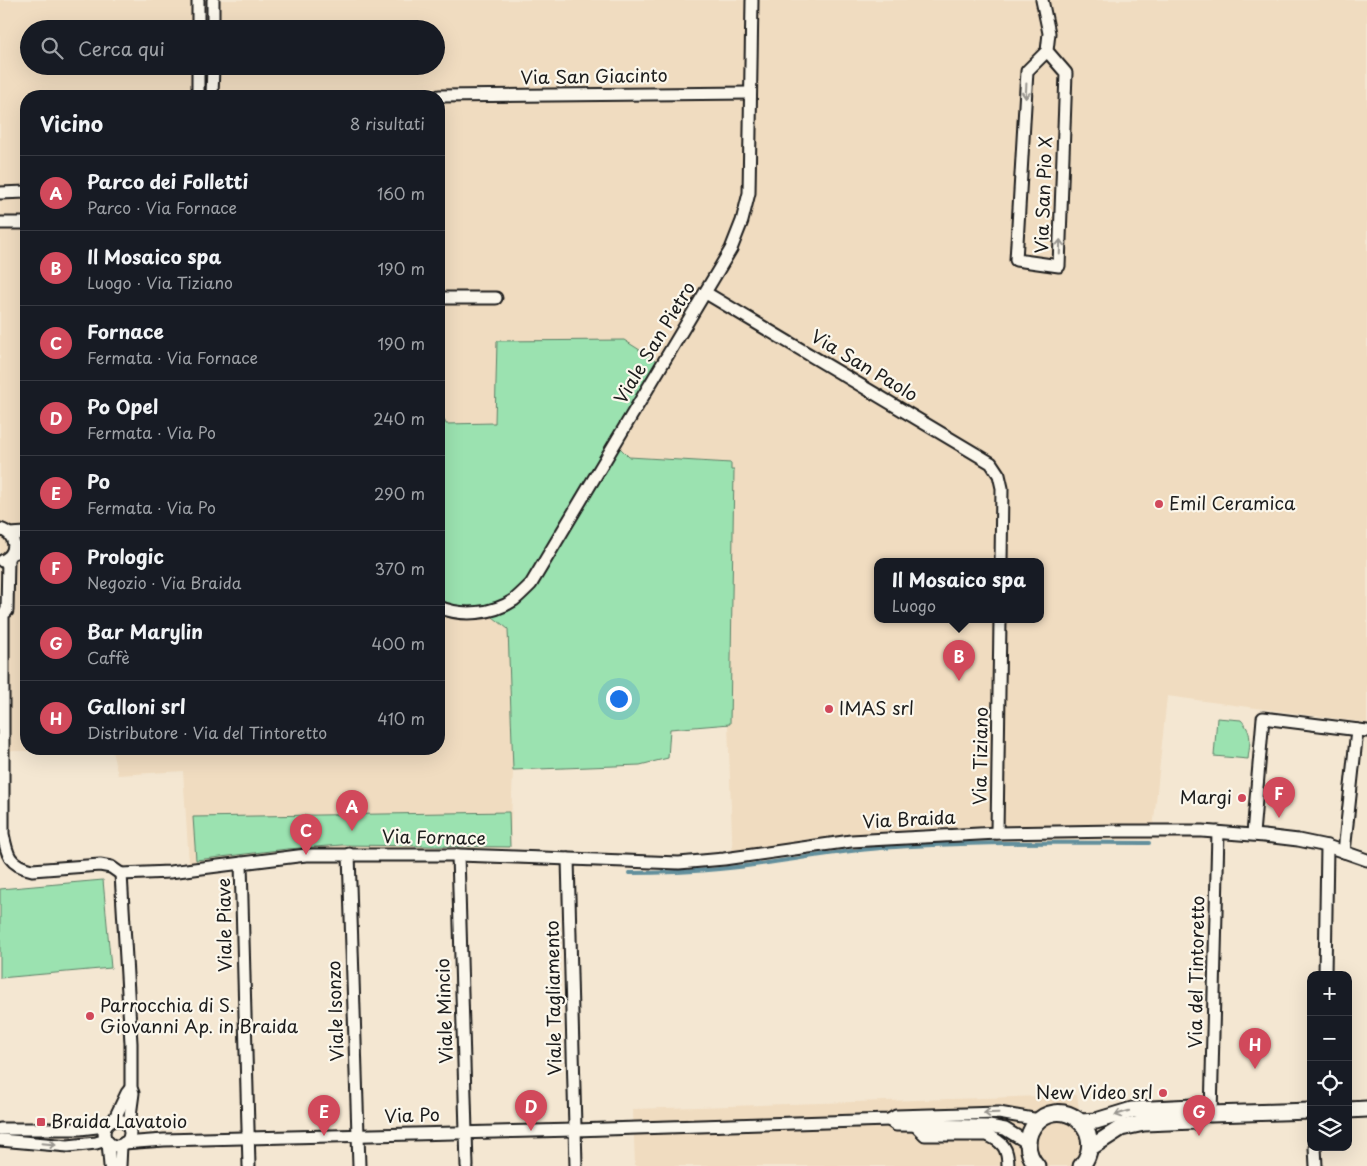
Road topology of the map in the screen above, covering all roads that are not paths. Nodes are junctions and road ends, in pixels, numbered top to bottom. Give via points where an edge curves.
1 (198, 0) edge
2 (213, 0) edge
3 (752, 0) edge
4 (1042, 0) edge
5 (198, 20) edge
6 (213, 20) edge
7 (1047, 51) junction
8 (198, 75) edge
9 (213, 75) edge
10 (198, 90) edge
11 (212, 90) edge
12 (750, 93) junction
13 (445, 96) edge
14 (0, 192) edge
15 (20, 192) edge
16 (0, 223) edge
17 (20, 223) edge
18 (706, 292) junction
19 (445, 298) edge
20 (496, 298) dead end
21 (3, 529) edge
22 (20, 532) edge
23 (20, 553) edge
24 (7, 558) edge
25 (1001, 558) edge
26 (445, 609) edge
27 (1, 613) edge
28 (1000, 623) edge
29 (1362, 730) edge
30 (1218, 832) junction
31 (997, 833) junction
32 (1253, 834) junction
33 (1327, 846) junction
34 (1344, 852) junction
35 (348, 854) junction
36 (458, 855) junction
37 (568, 860) junction
38 (1367, 860) edge
39 (241, 863) junction
40 (121, 874) junction
41 (1325, 971) edge
42 (131, 1088) junction
43 (1367, 1109) edge
44 (1352, 1110) edge
45 (1307, 1111) edge
46 (1207, 1113) junction
47 (890, 1120) junction
48 (1039, 1120) junction
49 (1081, 1122) junction
50 (110, 1123) junction
51 (915, 1125) junction
52 (0, 1129) edge
53 (575, 1130) junction
54 (466, 1132) junction
55 (358, 1135) junction
56 (126, 1137) junction
57 (248, 1138) junction
58 (0, 1140) edge
59 (107, 1141) junction
60 (1090, 1148) junction
61 (1315, 1151) edge
62 (1031, 1159) edge
63 (1083, 1165) edge
64 (110, 1166) edge
65 (120, 1166) edge
66 (248, 1166) edge
67 (359, 1166) edge
68 (467, 1166) edge
69 (576, 1166) edge
70 (1008, 1166) edge
71 (1316, 1166) edge

1 - 5 street
2 - 6 street
3 - 12 street, Viale San Pietro
4 - 7 street via 1049,33
7 -> 7 street, Via San Pio X via 1027,71 1016,260 1059,266 1066,73
8 - 10 street
9 - 11 street
12 - 13 street, Via San Giacinto
12 - 18 street, Viale San Pietro via 749,193 731,249
14 - 15 street
16 - 17 street
18 - 25 street, Via San Paolo via 991,463 1000,475 1002,488
18 - 26 street, Viale San Pietro via 531,584 514,600 494,610 466,613
19 - 20 street
21 - 22 street
21 - 24 street via 14,543
23 - 24 street
24 - 27 street via 7,612
27 - 40 street via 3,834 6,850 11,860 32,870 100,865
28 - 31 street, Via Tiziano
29 - 32 street via 1263,718
29 - 34 street
30 - 31 street, Via Braida
30 - 32 street, Via Braida
30 - 46 street, Via del Tintoretto
31 - 37 street, Via Braida via 851,841 679,863
32 - 33 street, Via Braida
33 - 34 street, Via Braida
33 - 41 street
34 - 38 street, Via Braida
35 - 36 street, Via Fornace
35 - 39 street, Via Fornace via 306,855
35 - 55 street, Viale Isonzo
36 - 37 street, Via Fornace
36 - 54 street, Viale Mincio
37 - 53 street, Viale Tagliamento
39 - 40 street, Via Fornace
39 - 57 street, Viale Piave
40 - 42 street
42 - 50 street
42 - 56 street via 134,1093
43 - 44 street
45 - 46 street
46 -> 49 street via 1193,1107 1132,1110
46 - 60 street via 1194,1121 1144,1123 1121,1128
48 -> 47 street via 1000,1113 896,1116
47 - 51 street via 896,1125
47 - 53 street, Via Po
48 - 49 street via 1056,1113 1074,1116
48 - 62 street via 1029,1136
49 - 60 street via 1089,1134
50 - 52 street via 87,1128
50 - 56 street via 125,1122
50 - 59 street via 103,1133
51 - 62 street via 1004,1129 1023,1140
51 - 70 street via 925,1135 987,1135 995,1138 1005,1148
53 - 54 street, Via Po
53 - 69 street, Viale Tagliamento
54 - 55 street, Via Po
54 - 68 street, Viale Mincio
55 - 57 street, Via Po
55 - 67 street, Viale Isonzo
56 - 57 street, Via Po via 164,1140
56 - 59 street via 114,1146
56 - 65 street
57 - 66 street, Viale Piave
58 -> 59 street via 68,1146
59 - 64 street
60 - 63 street
61 - 71 street

